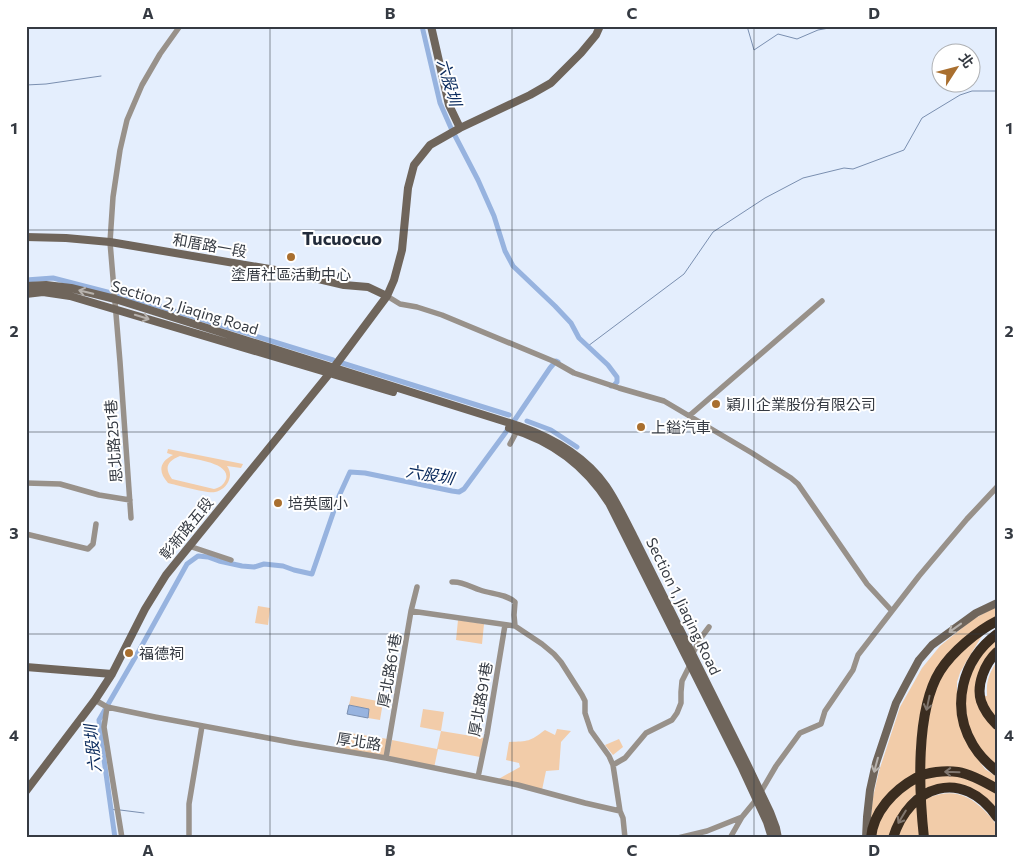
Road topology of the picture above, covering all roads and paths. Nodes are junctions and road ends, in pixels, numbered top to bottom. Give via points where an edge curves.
1 (180, 26) edge
2 (431, 26) edge
3 (600, 26) edge
4 (460, 128) junction
5 (26, 236) edge
6 (110, 242) junction
7 (26, 286) edge
8 (26, 294) edge
9 (115, 295) junction
10 (387, 296) junction
11 (822, 301) dead end
12 (116, 310) junction
13 (331, 371) junction
14 (689, 416) junction
15 (518, 428) junction
16 (510, 444) dead end
17 (26, 483) edge
18 (997, 487) edge
19 (130, 500) junction
20 (131, 518) dead end
21 (96, 524) dead end
22 (26, 534) edge
23 (188, 546) junction
24 (231, 560) dead end
25 (452, 582) dead end
26 (417, 587) dead end
27 (997, 603) edge
28 (891, 610) junction
29 (412, 612) junction
30 (997, 621) edge
31 (505, 625) junction
32 (515, 626) junction
33 (709, 627) dead end
34 (997, 634) edge
35 (997, 652) edge
36 (692, 655) junction
37 (690, 665) junction
38 (26, 667) edge
39 (112, 674) junction
40 (95, 700) junction
41 (107, 707) junction
42 (997, 725) edge
43 (202, 726) junction
44 (386, 758) junction
45 (613, 765) junction
46 (997, 771) edge
47 (478, 777) junction
48 (997, 789) edge
49 (26, 791) edge
50 (760, 792) junction
51 (756, 800) junction
52 (620, 811) junction
53 (742, 817) junction
54 (997, 817) edge
55 (122, 838) edge
56 (190, 838) edge
57 (625, 838) edge
58 (678, 838) edge
59 (730, 838) edge
60 (772, 838) edge
61 (778, 838) edge
62 (866, 838) edge
63 (871, 838) edge
64 (893, 838) edge
65 (924, 838) edge

1 - 6 street, 思北路251巷 via 142,85 127,120 112,197
2 - 4 street via 449,105
3 - 4 street, 彰新路五段 via 581,53 551,83
4 - 10 street, 彰新路五段 via 430,145 414,165 408,188 402,250
5 - 6 street, 和厝路一段
6 - 9 street, 思北路251巷
6 - 10 street, 和厝路一段 via 368,287
9 -> 7 street, Section 2, Jiaqing Road via 46,285
8 - 12 street, Section 2, Jiaqing Road via 43,292 70,296
9 - 12 street, 思北路251巷
9 - 13 street, Section 2, Jiaqing Road
10 - 13 street, 彰新路五段
10 - 14 street via 400,304 442,315 574,373 664,401
11 - 14 street
12 -> 13 street, Section 2, Jiaqing Road
12 - 19 street, 思北路251巷
13 - 15 street
13 - 23 street, 彰新路五段
14 - 28 street via 798,484 867,584
15 - 16 street
15 - 36 street, Section 1, Jiaqing Road via 554,440 589,466 605,485
15 - 37 street, Section 1, Jiaqing Road via 575,462 603,493
17 - 19 street via 60,484
18 - 28 street
19 - 20 street, 思北路251巷
21 - 22 street via 93,544 88,549
23 - 24 street
23 - 39 street, 彰新路五段 via 145,609
25 - 32 street via 511,598 515,602
26 - 29 street, 厚北路61巷
27 -> 62 street via 976,613 932,645 919,660 896,703 876,763
28 - 50 street via 858,655 853,670 826,710 821,724 800,733
29 - 31 street
29 - 44 street, 厚北路61巷
30 -> 65 highway via 980,630 960,648 940,672 929,696 922,730 920,775
31 - 32 street
31 - 47 street, 厚北路91巷
32 - 45 street via 561,662 585,701 591,731
33 - 36 street
34 - 46 highway via 980,649 967,670 961,694 961,709 973,746
35 - 42 highway via 986,666 980,691 981,700
36 - 37 street
36 - 50 street, Section 1, Jiaqing Road
37 - 45 street via 682,681 681,703 672,720 646,733 625,758
37 - 51 street, Section 1, Jiaqing Road
38 - 39 street
39 - 40 street, 彰新路五段
40 - 41 street, 厚北路
40 - 49 street, 彰新路五段
41 - 43 street, 厚北路
41 - 55 street via 104,728
43 - 44 street, 厚北路
43 - 56 street via 189,804
44 - 47 street, 厚北路
45 - 52 street
47 - 52 street, 厚北路
48 -> 63 highway via 959,772 945,771 917,777 885,803 877,815
50 - 51 street
50 - 61 street, Section 1, Jiaqing Road
51 - 53 street
51 - 60 street, Section 1, Jiaqing Road
52 - 57 street
53 - 58 street
53 - 59 street
54 -> 64 highway via 974,794 958,787 946,787 916,799 903,815

